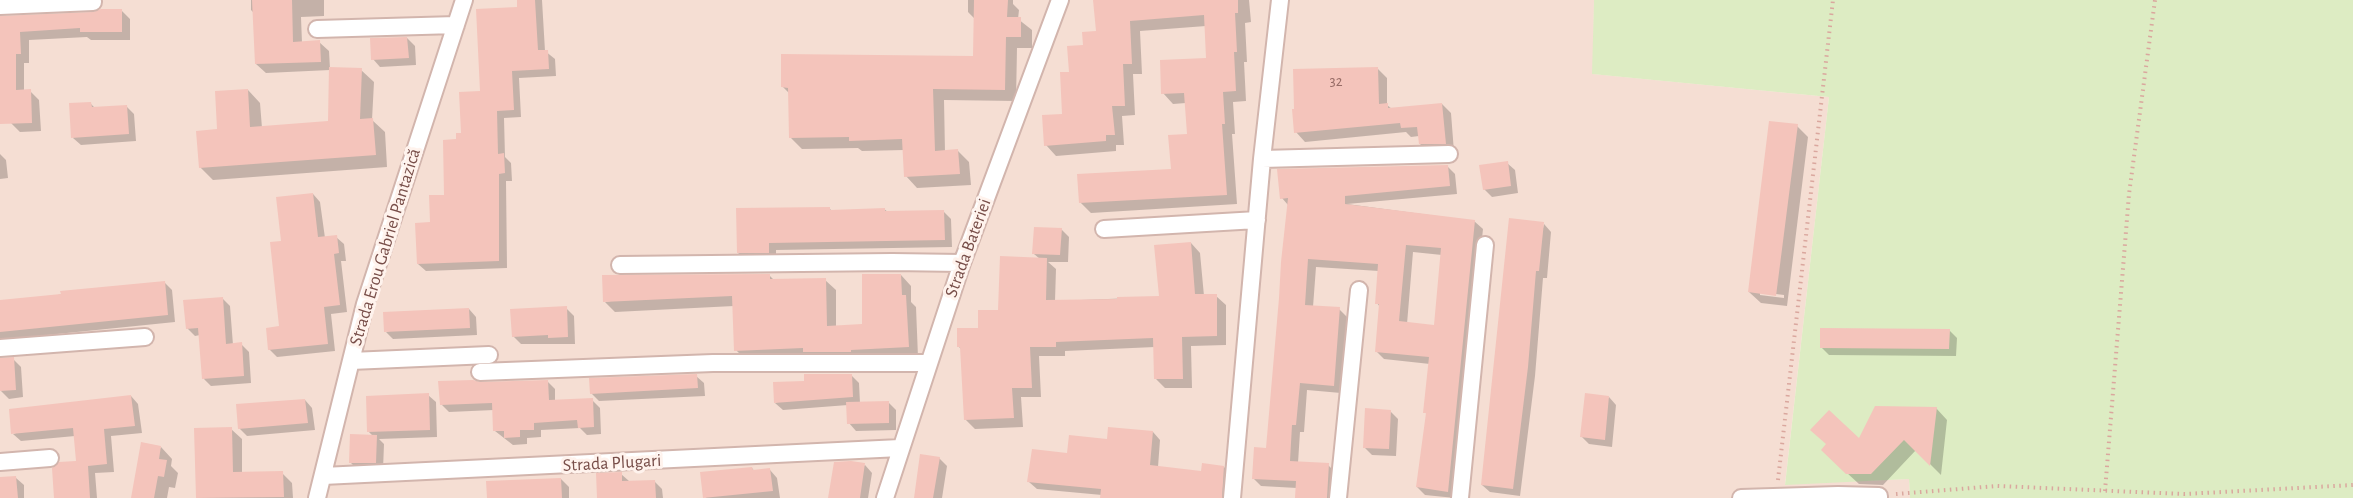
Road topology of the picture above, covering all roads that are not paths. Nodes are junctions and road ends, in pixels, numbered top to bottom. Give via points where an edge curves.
1 (464, 0) edge
2 (1060, 0) edge
3 (1280, 0) edge
4 (93, 2) edge
5 (0, 6) edge
6 (456, 25) junction
7 (317, 29) dead end
8 (1449, 154) dead end
9 (1262, 159) junction
10 (1257, 220) junction
11 (1104, 229) dead end
12 (1485, 245) dead end
13 (962, 263) junction
14 (620, 265) dead end
15 (1359, 290) dead end
16 (145, 337) dead end
17 (0, 348) edge
18 (489, 355) dead end
19 (351, 361) junction
20 (928, 363) junction
21 (480, 372) dead end
22 (900, 448) junction
23 (50, 458) dead end
24 (0, 462) edge
25 (323, 476) junction
26 (1879, 497) edge
27 (317, 498) edge
28 (885, 498) edge
29 (1232, 498) edge
30 (1338, 498) edge
31 (1460, 498) edge
32 (1741, 498) edge

1 - 6 street, Strada Erou Gabriel Pantazică
2 - 13 street, Strada Bateriei
3 - 9 street
4 - 5 street
6 - 7 street
6 - 19 street, Strada Erou Gabriel Pantazică via 389,226
8 - 9 street
9 - 10 street
10 - 11 street
10 - 29 street
12 - 31 street
13 - 14 street
13 - 20 street, Strada Bateriei
15 - 30 street
16 - 17 street
18 - 19 street
19 - 25 street, Strada Erou Gabriel Pantazică
20 - 21 street via 713,363
20 - 22 street, Strada Bateriei
22 - 25 street, Strada Plugari
22 - 28 street, Strada Bateriei
23 - 24 street
25 - 27 street, Strada Erou Gabriel Pantazică
26 - 32 street

